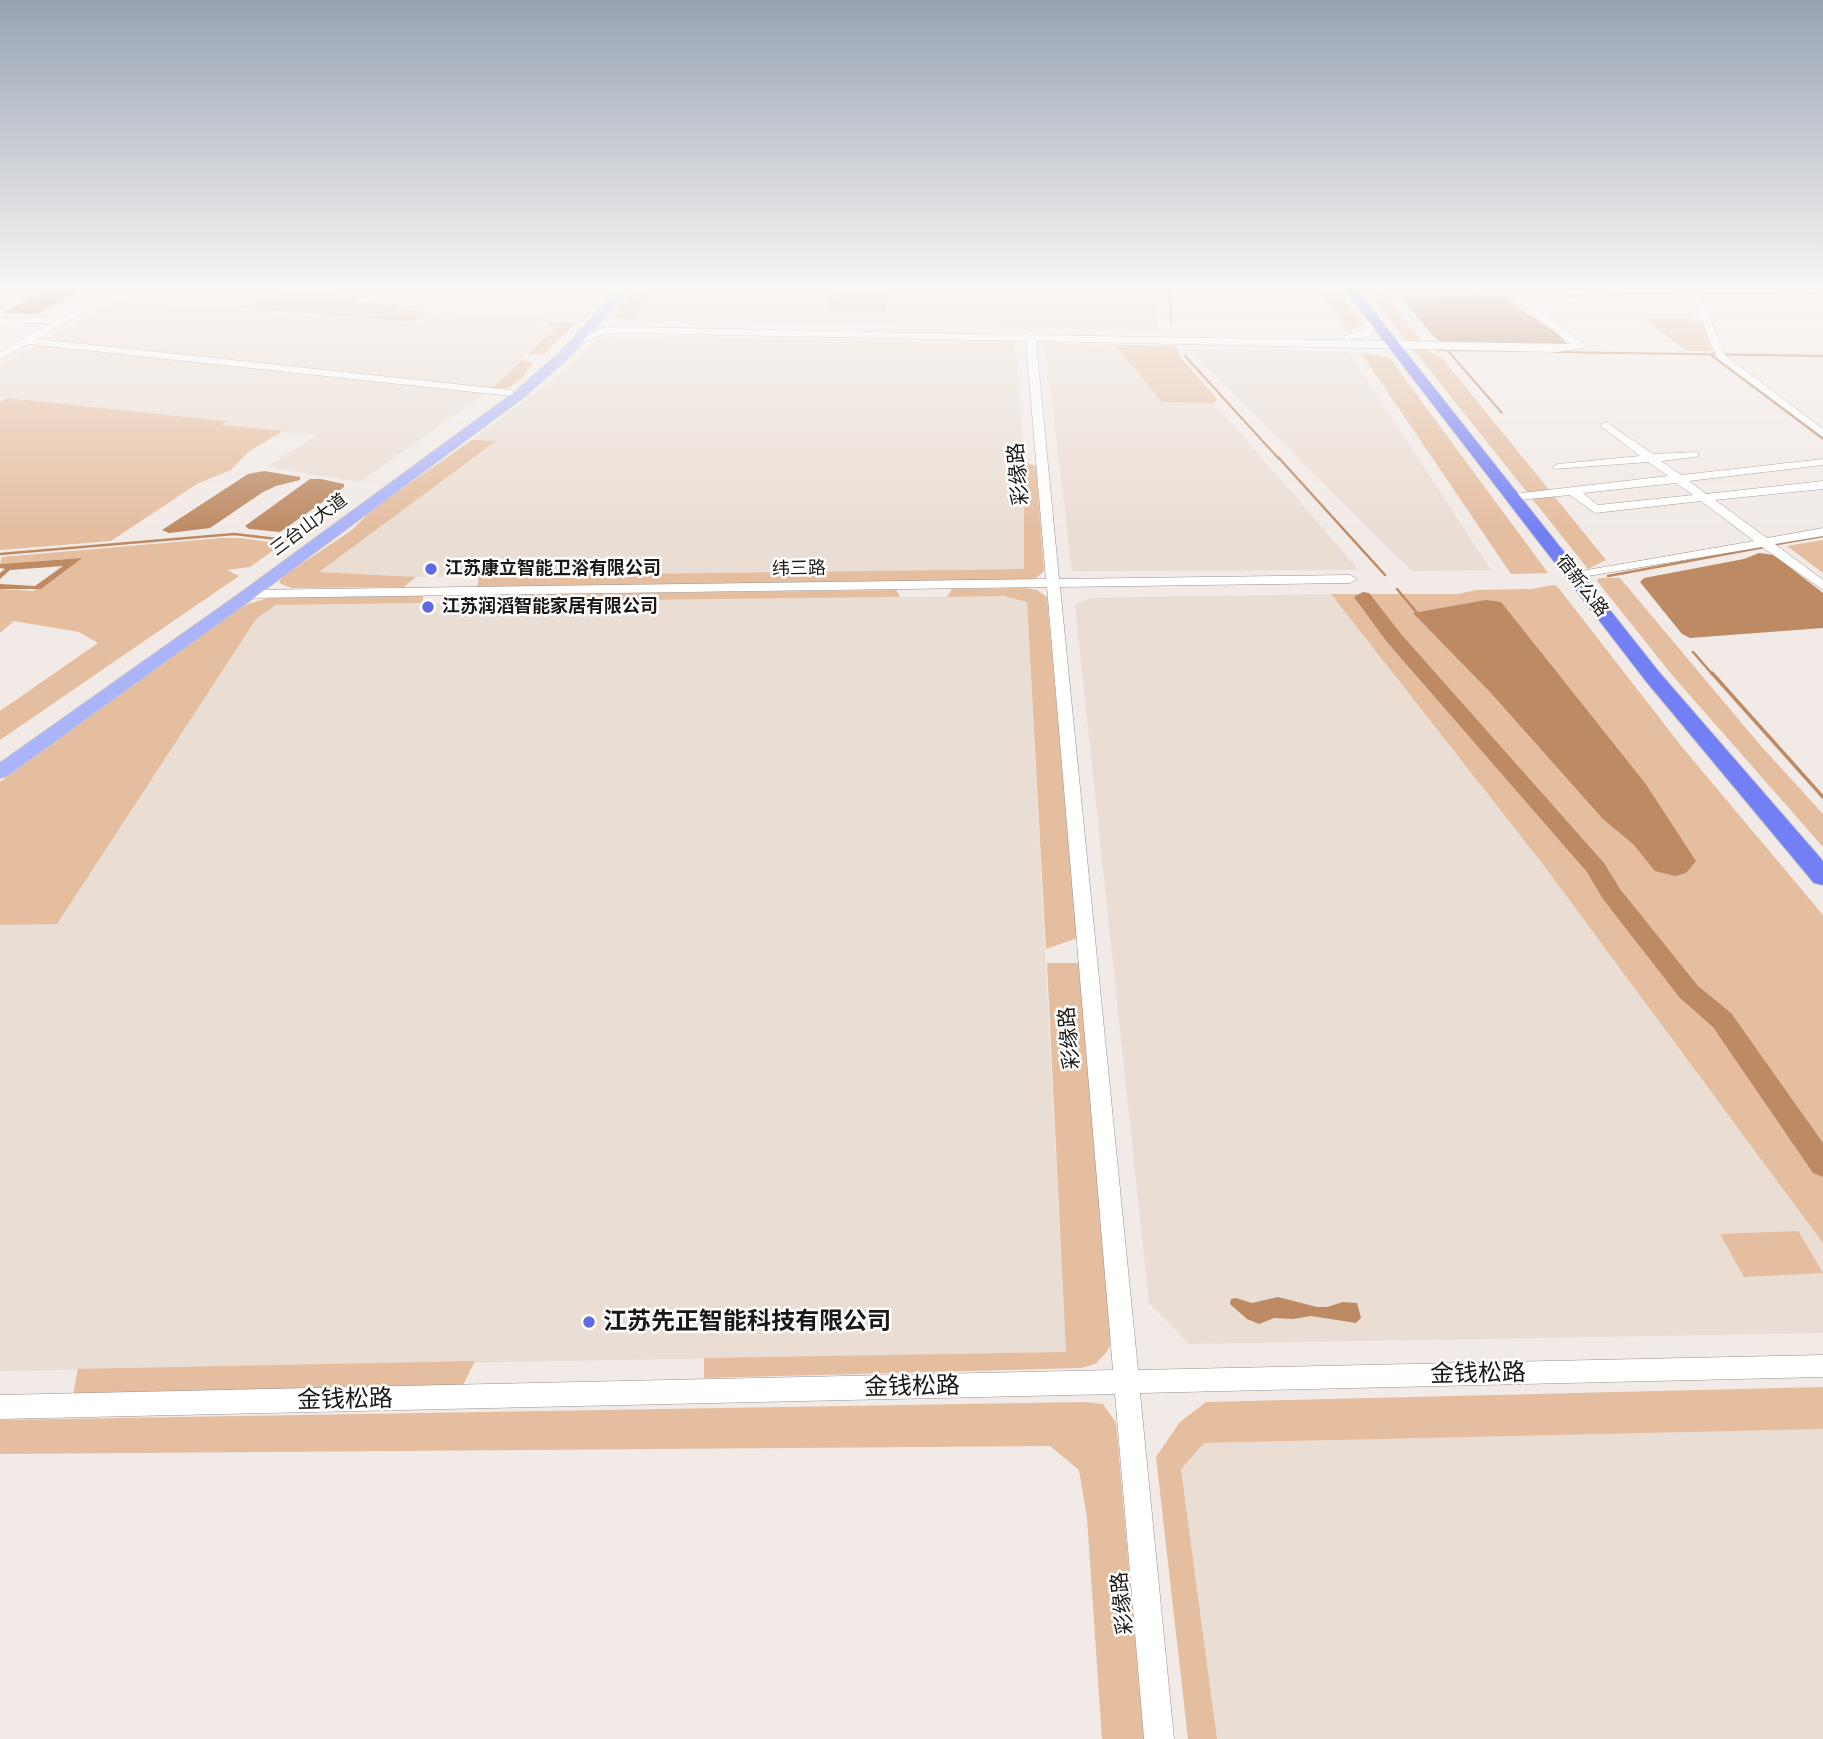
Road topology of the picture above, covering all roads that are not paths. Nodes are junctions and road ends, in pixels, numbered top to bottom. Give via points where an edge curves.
1 (298, 370) edge
2 (538, 370) edge
3 (544, 370) edge
4 (1033, 370) edge
5 (1418, 370) edge
6 (1741, 370) edge
7 (510, 393) junction
8 (1606, 425) dead end
9 (1823, 434) edge
10 (1694, 454) dead end
11 (1652, 459) junction
12 (1823, 462) edge
13 (1558, 467) dead end
14 (1679, 479) junction
15 (1823, 485) edge
16 (1573, 491) junction
17 (1519, 497) junction
18 (1706, 499) junction
19 (1823, 532) edge
20 (1766, 542) junction
21 (1587, 574) junction
22 (1350, 579) dead end
23 (1052, 585) junction
24 (1823, 586) edge
25 (249, 594) junction
26 (0, 756) edge
27 (0, 772) edge
28 (1823, 855) edge
29 (1823, 877) edge
30 (1823, 1366) edge
31 (1125, 1383) junction
32 (0, 1407) edge
33 (1159, 1739) edge

1 - 7 street
2 - 7 main road, 三台山大道
3 - 25 main road, 三台山大道 via 520,394
4 - 23 street, 彩缘路
5 - 17 highway, 宿新公路
6 - 9 street
7 - 26 main road, 三台山大道
8 - 11 street
10 - 11 street
11 - 13 street
11 - 14 street
12 - 14 street
14 - 16 street
14 - 18 street
15 - 18 street
16 - 17 street
16 - 18 street via 1595,509
17 - 21 highway, 宿新公路
17 - 29 highway, 宿新公路 via 1652,676
18 - 20 street
19 - 20 street
20 - 21 street
20 - 24 street
21 - 28 highway, 宿新公路 via 1667,676
22 - 23 street, 纬三路
23 - 25 street, 纬三路
23 - 31 street, 彩缘路
25 - 27 main road, 三台山大道
30 - 31 street, 金钱松路
31 - 32 street, 金钱松路
31 - 33 street, 彩缘路

